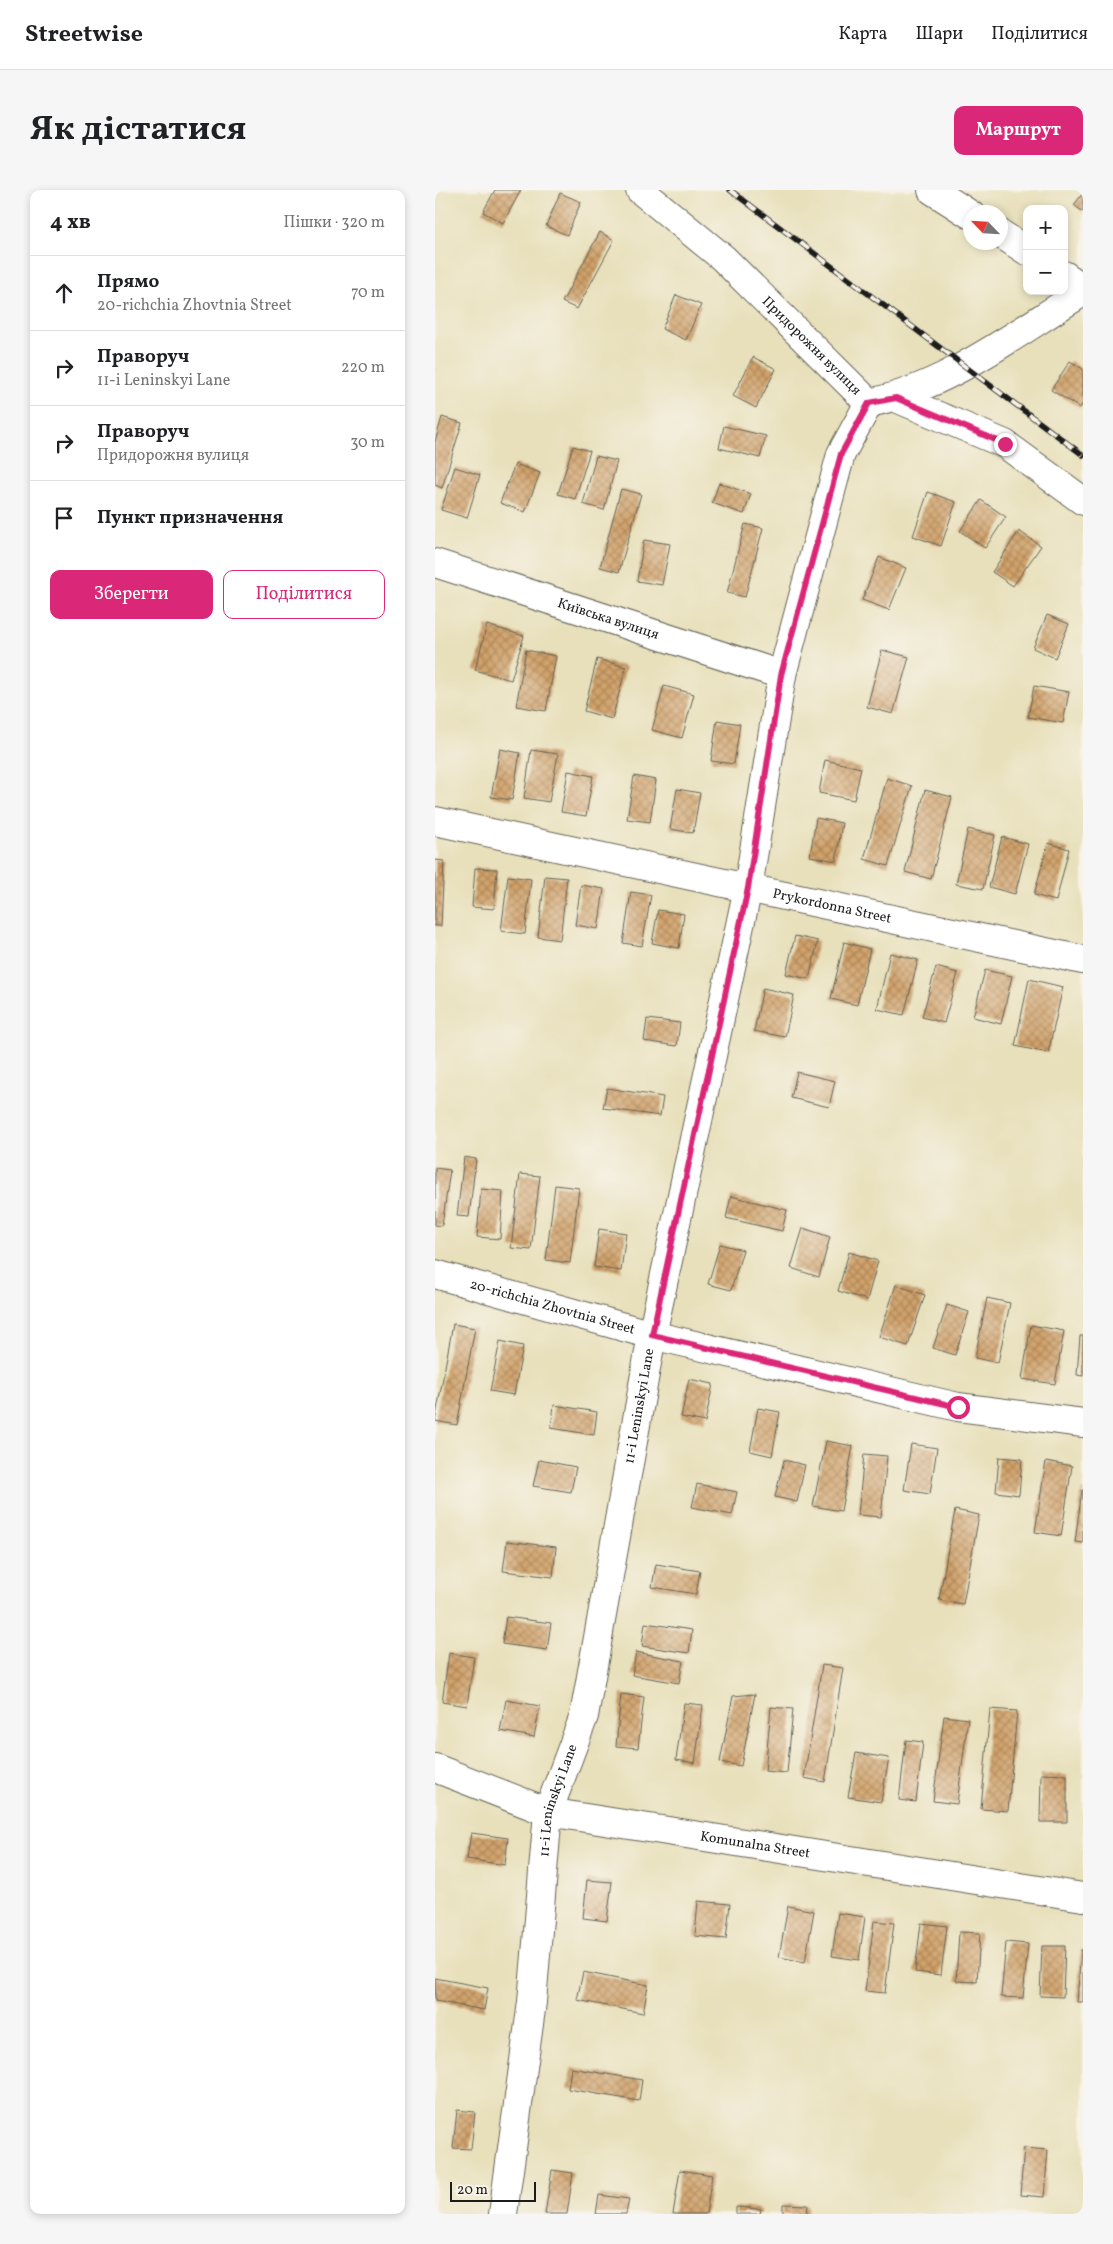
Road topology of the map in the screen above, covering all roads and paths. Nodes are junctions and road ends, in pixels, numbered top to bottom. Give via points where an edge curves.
1 (640, 190) edge
2 (932, 190) edge
3 (963, 210) edge
4 (1008, 239) edge
5 (1025, 250) edge
6 (1068, 278) edge
7 (1083, 288) edge
8 (1083, 292) edge
9 (896, 398) junction
10 (869, 403) junction
11 (1083, 501) edge
12 (435, 564) edge
13 (781, 675) junction
14 (435, 821) edge
15 (748, 888) junction
16 (1083, 960) edge
17 (435, 1274) edge
18 (652, 1335) junction
19 (1083, 1423) edge
20 (435, 1768) edge
21 (548, 1812) junction
22 (1083, 1897) edge
23 (503, 2214) edge

1 - 10 street, Придорожня вулиця via 723,258
2 - 3 street
4 - 5 street
6 - 7 street
8 - 9 street, Придорожня вулиця via 965,365
9 - 10 street, Придорожня вулиця
9 - 11 street via 1005,444
10 - 13 street, 11-i Leninskyi Lane via 841,454
12 - 13 street, Київська вулиця
13 - 15 street, 11-i Leninskyi Lane
14 - 15 street, Prykordonna Street
15 - 16 street, Prykordonna Street
15 - 18 street, 11-i Leninskyi Lane
17 - 18 street, 20-richchia Zhovtnia Street
18 - 19 street, 20-richchia Zhovtnia Street via 958,1407
18 - 21 street, 11-i Leninskyi Lane via 584,1716
20 - 21 street, Komunalna Street
21 - 22 street, Komunalna Street
21 - 23 street, 11-i Leninskyi Lane via 532,2002

